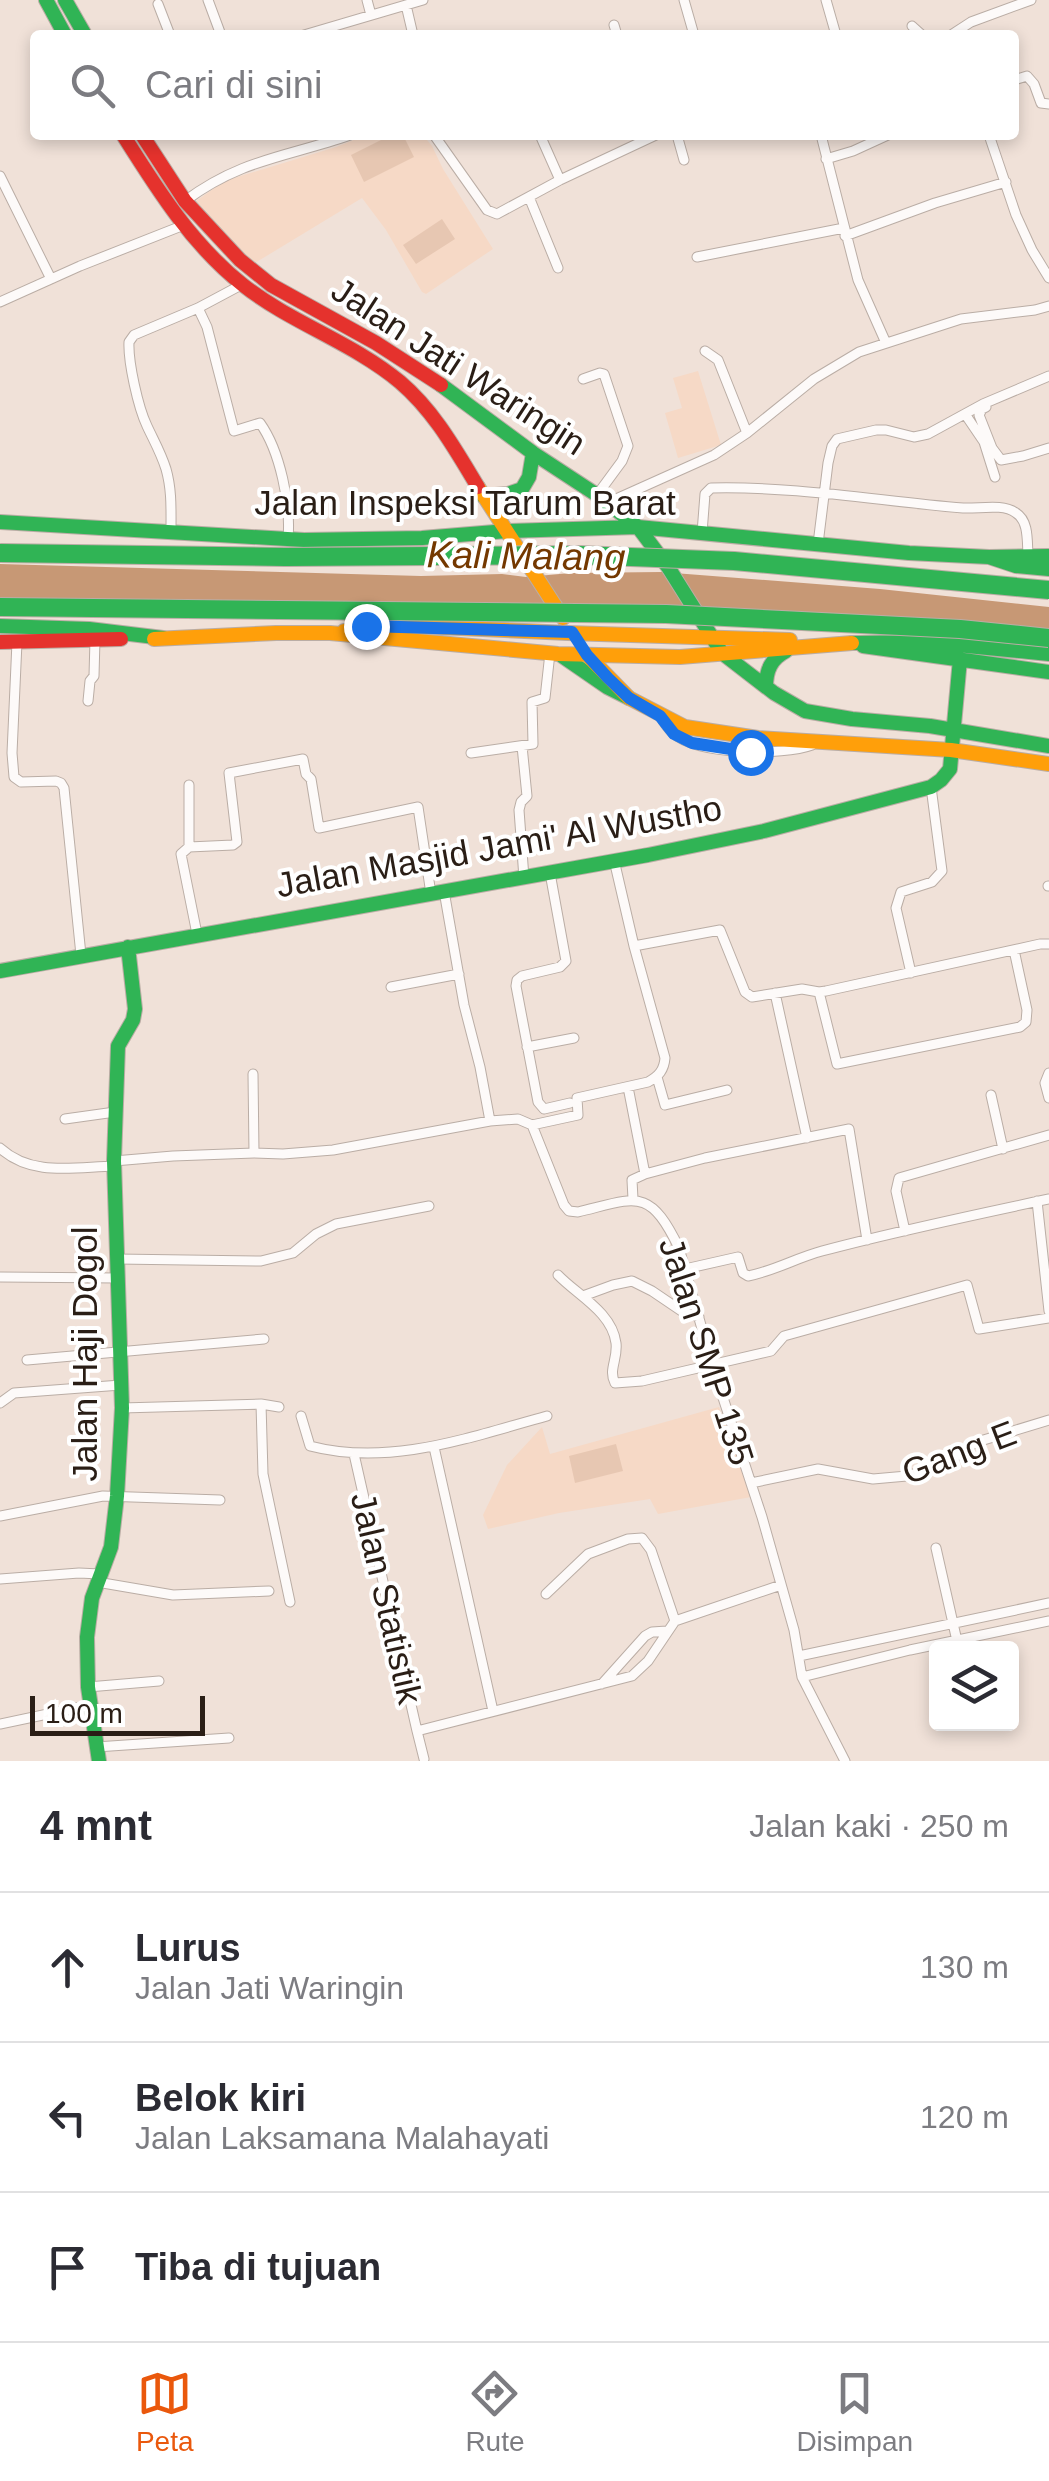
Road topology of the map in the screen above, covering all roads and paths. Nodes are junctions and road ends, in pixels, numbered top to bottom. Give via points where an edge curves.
1 (46, 0) edge
2 (65, 0) edge
3 (208, 0) edge
4 (367, 0) edge
5 (423, 0) edge
6 (684, 0) edge
7 (826, 0) edge
8 (1032, 0) edge
9 (158, 4) dead end
10 (406, 5) junction
11 (371, 15) junction
12 (912, 26) dead end
13 (63, 30) edge
14 (81, 30) edge
15 (168, 30) edge
16 (219, 30) edge
17 (321, 30) edge
18 (411, 30) edge
19 (693, 30) edge
20 (835, 30) edge
21 (916, 30) edge
22 (959, 30) edge
23 (1019, 78) edge
24 (1047, 104) edge
25 (126, 140) edge
26 (145, 140) edge
27 (333, 140) edge
28 (438, 140) edge
29 (542, 140) edge
30 (643, 140) edge
31 (678, 140) edge
32 (822, 140) edge
33 (877, 140) edge
34 (990, 140) edge
35 (826, 159) junction
36 (684, 160) dead end
37 (0, 176) edge
38 (560, 180) junction
39 (1006, 182) junction
40 (529, 197) junction
41 (185, 200) junction
42 (184, 225) junction
43 (844, 232) junction
44 (697, 257) dead end
45 (1045, 261) edge
46 (558, 268) dead end
47 (1049, 278) edge
48 (51, 279) junction
49 (243, 284) junction
50 (0, 302) edge
51 (1049, 306) edge
52 (198, 308) junction
53 (886, 343) junction
54 (705, 351) dead end
55 (584, 379) dead end
56 (1049, 379) edge
57 (965, 414) junction
58 (747, 433) junction
59 (1049, 448) edge
60 (533, 453) junction
61 (995, 476) dead end
62 (824, 492) junction
63 (483, 496) junction
64 (602, 499) junction
65 (0, 522) edge
66 (638, 528) junction
67 (171, 532) junction
68 (507, 532) junction
69 (702, 534) junction
70 (288, 540) junction
71 (818, 544) junction
72 (0, 553) edge
73 (1028, 555) junction
74 (1049, 556) edge
75 (989, 557) junction
76 (1049, 568) edge
77 (1049, 590) edge
78 (0, 607) edge
79 (0, 626) edge
80 (569, 627) junction
81 (706, 629) junction
82 (330, 633) junction
83 (163, 638) junction
84 (1049, 638) edge
85 (95, 639) junction
86 (8, 642) edge
87 (852, 643) junction
88 (789, 649) junction
89 (554, 653) junction
90 (722, 654) junction
91 (1049, 654) edge
92 (587, 655) junction
93 (960, 658) junction
94 (1049, 672) edge
95 (766, 686) junction
96 (629, 698) junction
97 (88, 700) dead end
98 (952, 730) junction
99 (522, 746) junction
100 (1049, 746) edge
101 (951, 750) junction
102 (470, 753) dead end
103 (1049, 764) edge
104 (189, 785) dead end
105 (932, 787) junction
106 (189, 847) junction
107 (614, 860) junction
108 (550, 873) junction
109 (524, 878) junction
110 (438, 892) junction
111 (197, 934) junction
112 (1049, 944) edge
113 (634, 946) junction
114 (128, 947) junction
115 (1014, 950) junction
116 (81, 955) junction
117 (0, 970) edge
118 (911, 973) junction
119 (459, 974) junction
120 (392, 986) dead end
121 (818, 992) junction
122 (775, 993) junction
123 (574, 1038) dead end
124 (527, 1047) junction
125 (1049, 1073) edge
126 (253, 1074) dead end
127 (658, 1077) junction
128 (628, 1086) junction
129 (727, 1090) dead end
130 (991, 1095) dead end
131 (1049, 1098) edge
132 (570, 1104) dead end
133 (115, 1112) junction
134 (65, 1119) dead end
135 (490, 1121) junction
136 (532, 1126) junction
137 (1049, 1135) edge
138 (807, 1138) junction
139 (0, 1148) edge
140 (1003, 1149) junction
141 (254, 1153) junction
142 (114, 1163) junction
143 (646, 1174) junction
144 (633, 1199) junction
145 (1049, 1199) edge
146 (1037, 1201) junction
147 (429, 1206) dead end
148 (905, 1231) junction
149 (866, 1240) junction
150 (118, 1269) junction
151 (686, 1270) junction
152 (558, 1274) dead end
153 (0, 1277) edge
154 (584, 1296) junction
155 (1049, 1314) edge
156 (699, 1317) junction
157 (264, 1340) dead end
158 (119, 1352) junction
159 (26, 1360) dead end
160 (712, 1364) junction
161 (121, 1385) junction
162 (0, 1403) edge
163 (262, 1404) junction
164 (279, 1407) dead end
165 (122, 1408) junction
166 (301, 1416) dead end
167 (547, 1416) dead end
168 (1049, 1420) edge
169 (434, 1447) junction
170 (354, 1454) junction
171 (751, 1483) junction
172 (117, 1496) junction
173 (220, 1500) dead end
174 (0, 1516) edge
175 (936, 1548) dead end
176 (98, 1578) junction
177 (0, 1579) edge
178 (781, 1586) junction
179 (269, 1591) dead end
180 (546, 1594) dead end
181 (290, 1602) dead end
182 (1049, 1602) edge
183 (675, 1621) junction
184 (1049, 1621) edge
185 (953, 1623) junction
186 (667, 1631) junction
187 (957, 1641) joint
188 (929, 1648) edge
189 (799, 1656) junction
190 (802, 1677) junction
191 (160, 1681) dead end
192 (602, 1684) junction
193 (89, 1696) junction
194 (492, 1711) junction
195 (0, 1724) edge
196 (417, 1731) junction
197 (229, 1738) dead end
198 (97, 1754) edge
199 (424, 1759) edge
200 (845, 1761) edge

1 - 13 main road
2 - 14 main road
3 - 16 street
4 - 11 street
5 - 10 street
6 - 19 street
7 - 20 street
8 - 22 street
9 - 15 street
10 - 11 street
10 - 18 street
11 - 17 street
12 - 21 street
23 - 24 street via 1031,79
25 - 42 main road, Jalan Jati Waringin
26 - 41 main road, Jalan Jati Waringin
27 - 41 street via 250,164
28 - 40 street via 492,213
29 - 38 street
30 - 38 street
31 - 36 street
32 - 35 street
33 - 35 street
34 - 39 street
35 - 43 street
37 - 48 street
38 - 40 street
39 - 43 street
39 - 45 street via 1032,250
40 - 46 street
41 - 60 main road, Jalan Jati Waringin via 271,284 409,364
42 - 48 street
42 - 49 main road, Jalan Jati Waringin
43 - 44 street
43 - 53 street
45 - 47 street
48 - 50 street
49 - 52 street
49 - 63 main road, Jalan Jati Waringin via 368,359 414,395
51 - 53 street via 961,319
52 - 67 street via 128,342 144,416 168,473
52 - 70 street via 234,431 260,423 266,434 286,498
53 - 58 street via 814,379
54 - 58 street via 718,360
55 - 64 street via 604,374 628,446
56 - 57 street
56 - 59 street via 979,415 1001,460
57 - 61 street
57 - 62 street via 920,436 876,430 838,439
58 - 64 street via 714,455
60 - 63 main road via 522,490
60 - 64 main road, Jalan Jati Waringin
62 - 69 street via 711,488
62 - 71 street
62 - 73 street via 1009,510 1024,522
63 - 68 main road, Jalan Jati Waringin
64 - 66 main road, Jalan Jati Waringin
65 - 67 main road, Jalan Inspeksi Tarum Barat
66 - 68 main road, Jalan Inspeksi Tarum Barat
66 - 69 main road, Jalan Inspeksi Tarum Barat
66 - 81 main road, Jalan Jati Waringin
67 - 70 main road, Jalan Inspeksi Tarum Barat
68 - 70 main road, Jalan Inspeksi Tarum Barat
68 - 80 main road, Jalan Jati Waringin
69 - 71 main road, Jalan Inspeksi Tarum Barat
71 - 75 main road, Jalan Inspeksi Tarum Barat
72 - 77 main road, bridge via 579,555 734,561
73 - 74 main road, Jalan Inspeksi Tarum Barat
73 - 75 main road, Jalan Inspeksi Tarum Barat
75 - 76 main road
78 - 84 main road, bridge via 666,614
79 - 83 main road
80 - 81 main road via 607,636
80 - 82 main road via 366,626
80 - 92 main road, Jalan Jati Waringin
81 - 87 main road
81 - 90 main road, Jalan Jati Waringin
82 - 83 main road
82 - 89 main road
83 - 85 main road
85 - 86 main road
85 - 97 street
86 - 116 street via 13,772 21,782 56,780 64,788
87 - 88 main road
87 - 91 main road
87 - 93 main road
88 - 90 main road
88 - 95 main road via 769,663
89 - 92 main road
89 - 96 main road
89 - 99 street via 544,698 532,702 533,744
90 - 92 main road
90 - 95 main road, Jalan Jati Waringin
92 - 96 main road, Jalan Jati Waringin
93 - 94 main road
93 - 98 main road
95 - 98 main road, Jalan Jati Waringin via 805,711
96 - 101 main road, Jalan Jati Waringin via 708,732
98 - 100 main road, Jalan Jati Waringin
98 - 101 main road
99 - 102 street
99 - 109 street
101 - 103 main road, Jalan Jati Waringin
101 - 105 main road via 950,769
104 - 106 street
105 - 107 main road, Jalan Masjid Jami' Al Wustho
105 - 118 street via 942,871 932,882 901,892 896,908
106 - 110 street via 237,842 230,773 303,758 319,828 418,807
106 - 111 street via 180,860
107 - 108 main road, Jalan Masjid Jami' Al Wustho
107 - 113 street
108 - 109 main road, Jalan Masjid Jami' Al Wustho
108 - 124 street via 566,960 517,980
109 - 110 main road, Jalan Masjid Jami' Al Wustho
110 - 111 main road, Jalan Masjid Jami' Al Wustho
110 - 119 street
111 - 114 main road, Jalan Masjid Jami' Al Wustho
112 - 115 street
113 - 122 street via 720,930 745,992
113 - 127 street via 664,1058
114 - 116 main road, Jalan Masjid Jami' Al Wustho
114 - 133 main road, Jalan Haji Dogol via 136,1006 118,1046
115 - 118 street
115 - 121 street via 1027,1010 1020,1027 837,1064
116 - 117 main road, Jalan Masjid Jami' Al Wustho
118 - 121 street
119 - 120 street
119 - 135 street
121 - 122 street
122 - 138 street
123 - 124 street
124 - 132 street via 540,1106
125 - 131 street
126 - 141 street
127 - 128 street
127 - 129 street via 665,1105
128 - 136 street via 578,1098 578,1115
128 - 143 street
130 - 140 street
133 - 134 street
133 - 142 main road, Jalan Haji Dogol
135 - 136 street via 518,1118
135 - 141 street via 333,1150
136 - 144 street, Jalan SMP 135 via 568,1211
137 - 140 street
138 - 143 street
138 - 149 street via 849,1129
139 - 142 street via 35,1168
140 - 148 street via 899,1178
141 - 142 street
142 - 150 main road, Jalan Haji Dogol
143 - 144 street via 632,1180
144 - 151 street, Jalan SMP 135 via 649,1204 670,1230
145 - 146 street
146 - 148 street
146 - 155 street
147 - 150 street via 336,1224 282,1258
148 - 149 street
149 - 151 street via 748,1276 738,1257
150 - 153 street
150 - 158 main road, Jalan Haji Dogol
151 - 156 street, Jalan SMP 135
152 - 154 street
154 - 156 street via 632,1281
154 - 160 street via 616,1338 614,1384
155 - 160 street via 979,1329 967,1285 784,1336 771,1351
156 - 160 street, Jalan SMP 135
157 - 158 street
158 - 159 street
158 - 161 main road, Jalan Haji Dogol
160 - 171 street, Jalan SMP 135
161 - 162 street via 14,1392
161 - 165 main road, Jalan Haji Dogol
163 - 164 street
163 - 165 street
163 - 181 street via 263,1474
165 - 172 main road, Jalan Haji Dogol
166 - 170 street via 310,1446
167 - 169 street
168 - 171 street, Gang E via 977,1442 948,1463 906,1476 873,1479 818,1469
169 - 170 street
169 - 194 street
170 - 196 street, Jalan Statistik
171 - 178 street, Jalan SMP 135
172 - 173 street
172 - 174 street
172 - 176 main road, Jalan Haji Dogol via 111,1547
175 - 185 street
176 - 177 street via 78,1573
176 - 179 street via 173,1594
176 - 193 main road, Jalan Haji Dogol via 87,1637
178 - 183 street
178 - 189 street, Jalan SMP 135
180 - 183 street via 588,1554 642,1538
182 - 185 street
183 - 186 street, Jalan Statistik
184 - 187 street
185 - 187 street
185 - 189 street
186 - 192 street, Jalan Statistik via 644,1636
186 - 192 street, Jalan Statistik via 640,1670
188 - 190 street
189 - 190 street, Jalan SMP 135
190 - 200 street, Jalan SMP 135
191 - 193 street
192 - 194 street, Jalan Statistik
193 - 195 street
193 - 198 main road, Jalan Haji Dogol
194 - 196 street, Jalan Statistik
196 - 199 street
197 - 198 street

